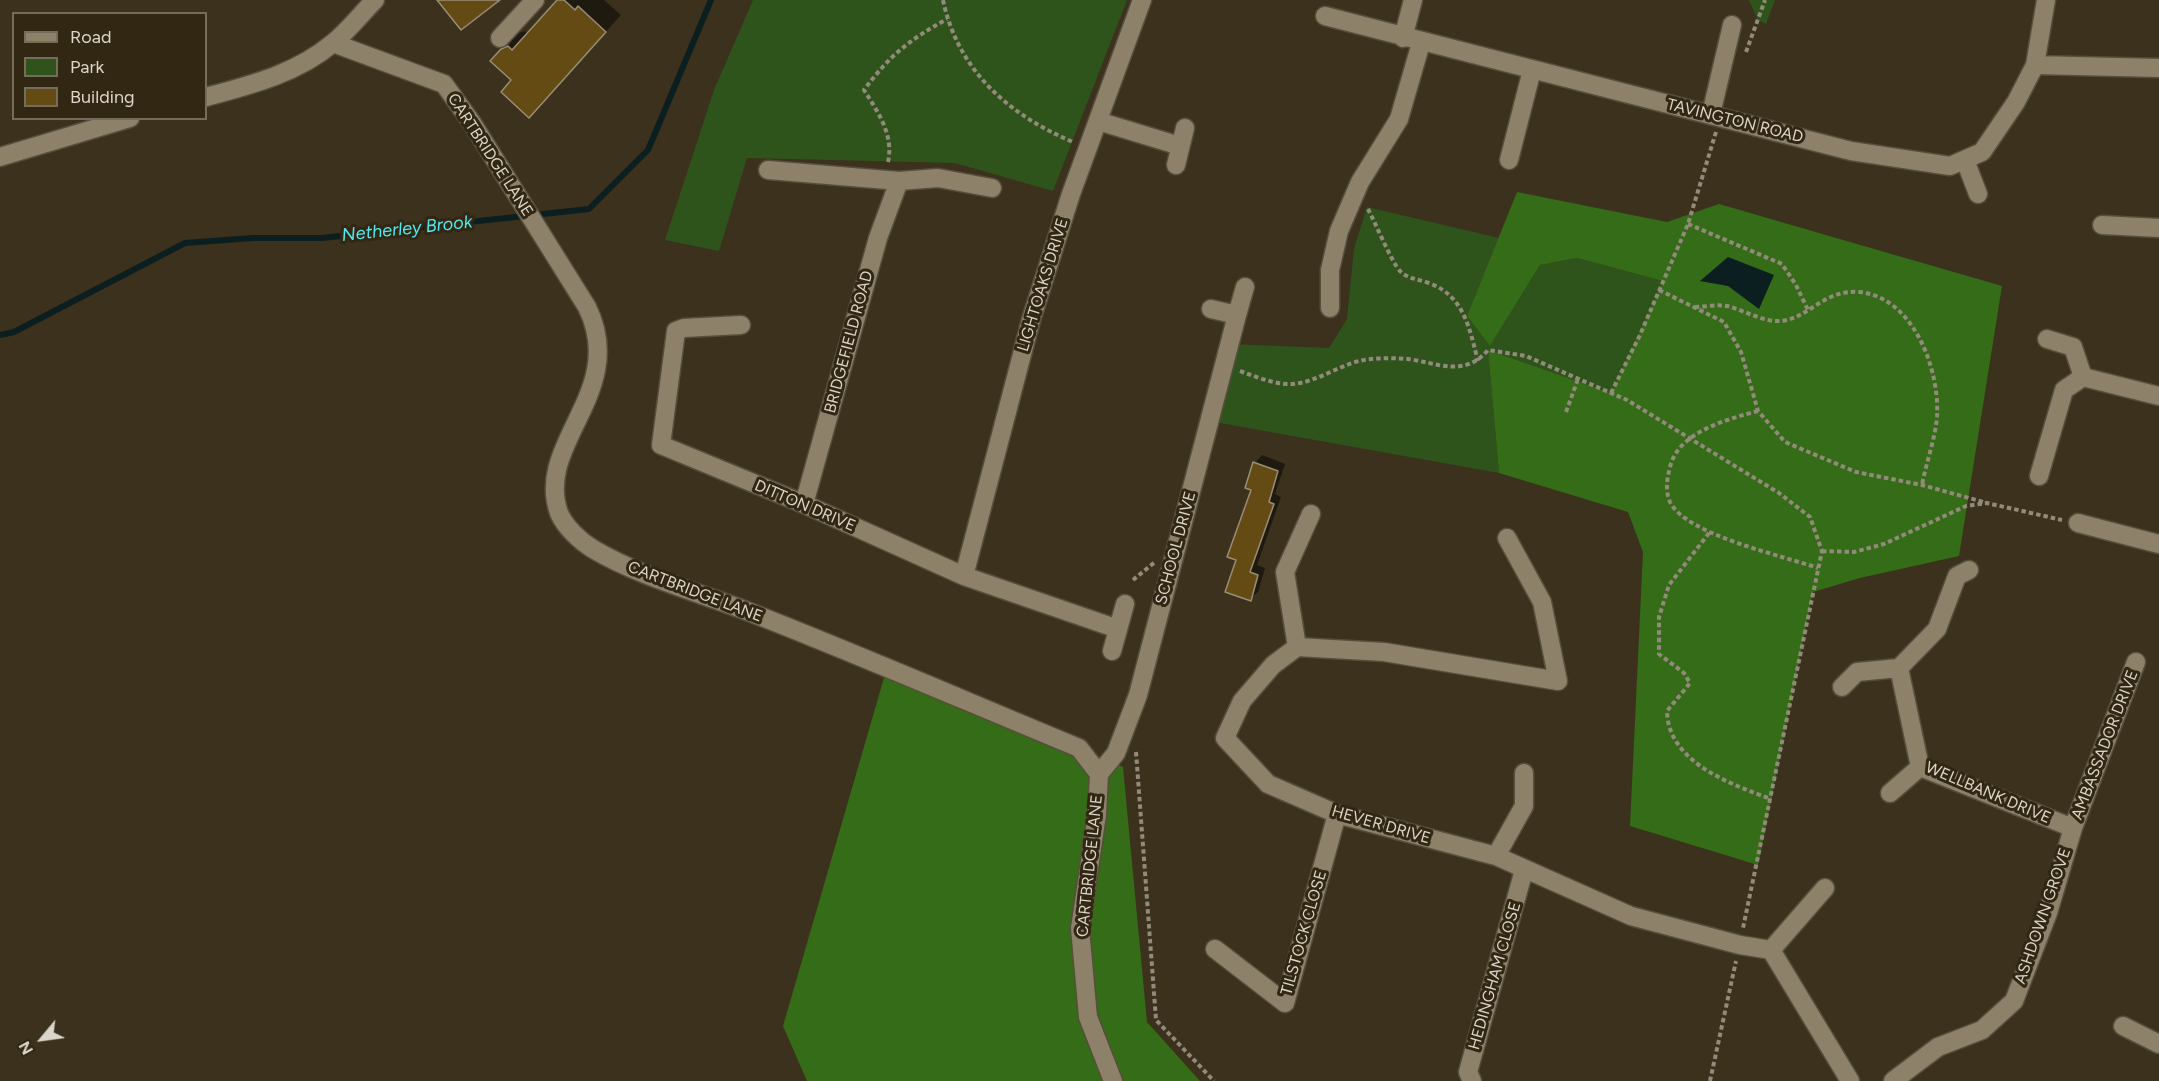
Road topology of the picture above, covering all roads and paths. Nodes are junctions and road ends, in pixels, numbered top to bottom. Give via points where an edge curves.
1 (375, 0) edge
2 (535, 0) edge
3 (943, 0) edge
4 (1142, 0) edge
5 (1413, 0) edge
6 (2046, 0) edge
7 (1325, 16) dead end
8 (947, 19) junction
9 (1732, 25) dead end
10 (501, 38) dead end
11 (1403, 38) junction
12 (333, 43) junction
13 (1421, 43) junction
14 (2035, 65) junction
15 (2159, 68) edge
16 (1532, 70) junction
17 (207, 97) edge
18 (1716, 116) junction
19 (123, 120) edge
20 (1098, 121) junction
21 (1088, 149) junction
22 (0, 157) edge
23 (1509, 160) dead end
24 (1965, 160) junction
25 (1176, 165) dead end
26 (768, 170) dead end
27 (892, 181) junction
28 (992, 189) dead end
29 (1357, 190) junction
30 (1978, 194) dead end
31 (1688, 224) junction
32 (2102, 225) dead end
33 (2159, 228) edge
34 (1245, 286) dead end
35 (1659, 290) junction
36 (1693, 307) junction
37 (1330, 308) dead end
38 (1211, 309) dead end
39 (1808, 310) junction
40 (1237, 315) junction
41 (741, 325) dead end
42 (2047, 339) dead end
43 (1478, 361) junction
44 (1224, 366) junction
45 (2083, 377) junction
46 (1578, 379) junction
47 (1611, 393) junction
48 (2159, 396) edge
49 (1758, 411) junction
50 (1566, 412) dead end
51 (1691, 438) junction
52 (2039, 476) dead end
53 (1922, 485) junction
54 (1988, 503) junction
55 (804, 504) junction
56 (1311, 514) dead end
57 (2078, 523) joint
58 (1709, 533) junction
59 (1507, 538) dead end
60 (2159, 544) edge
61 (1822, 551) junction
62 (1818, 568) junction
63 (1969, 570) dead end
64 (964, 576) junction
65 (1125, 604) dead end
66 (1118, 629) junction
67 (1297, 647) junction
68 (1112, 651) dead end
69 (2136, 662) dead end
70 (1899, 668) junction
71 (1842, 687) dead end
72 (1127, 724) junction
73 (1920, 767) junction
74 (1524, 773) dead end
75 (1099, 774) junction
76 (1890, 793) dead end
77 (1771, 799) junction
78 (1337, 814) junction
79 (2073, 828) junction
80 (1496, 856) junction
81 (1524, 870) junction
82 (1825, 888) dead end
83 (1740, 945) junction
84 (1215, 949) dead end
85 (1771, 950) junction
86 (2123, 1026) dead end
87 (2159, 1044) edge
88 (1113, 1081) edge
89 (1214, 1081) edge
90 (1472, 1081) edge
91 (1710, 1081) edge
92 (1850, 1081) edge
93 (1893, 1081) edge

1 - 12 street
2 - 10 street
3 - 8 path
4 - 20 street, LIGHTOAKS DRIVE
5 - 11 street
6 - 14 street, TAVINGTON ROAD
7 - 11 street, TAVINGTON ROAD
8 - 21 path via 974,70 1006,105 1044,130
8 - 27 path via 916,36 885,61 864,90 882,118
9 - 18 street
11 - 13 street, TAVINGTON ROAD
12 - 17 street via 282,74
12 - 75 street, CARTBRIDGE LANE via 444,84 595,325 598,365 560,461 554,494 560,516 578,538 612,560 1079,748
13 - 16 street, TAVINGTON ROAD
13 - 29 street via 1399,119
14 - 15 street
14 - 24 street, TAVINGTON ROAD via 2016,102 1982,152
16 - 18 street, TAVINGTON ROAD
16 - 23 street
18 - 24 street, TAVINGTON ROAD via 1851,151 1950,166
18 - 31 path
19 - 22 street
20 - 21 street, LIGHTOAKS DRIVE
20 - 25 street via 1183,137
21 - 64 street, LIGHTOAKS DRIVE via 1030,320
24 - 30 street
26 - 27 street
27 - 28 street via 938,178
27 - 55 street, BRIDGEFIELD ROAD
29 - 37 street via 1339,231 1330,270
29 - 43 path via 1396,268 1406,277 1452,295 1467,316
31 - 35 path
31 - 39 path via 1782,264
32 - 33 street
34 - 40 street, SCHOOL DRIVE
35 - 36 path
35 - 47 path
36 - 39 path via 1725,306 1780,321
36 - 49 path via 1724,322 1741,352
38 - 40 street
39 - 53 path via 1833,294 1861,292 1893,303 1919,336 1931,369 1937,417
40 - 44 street, SCHOOL DRIVE
41 - 55 street, DITTON DRIVE via 676,331 661,445
42 - 45 street via 2073,347
43 - 44 path via 1464,366 1370,359 1295,384 1276,383
43 - 46 path via 1488,350 1526,356
44 - 72 street, SCHOOL DRIVE via 1138,695
45 - 48 street
45 - 52 street via 2064,390
46 - 47 path
46 - 50 path
47 - 51 path
49 - 51 path via 1730,419
49 - 53 path via 1785,442 1815,457 1856,472
51 - 58 path via 1672,455 1666,482 1671,503
51 - 61 path via 1779,493 1809,517
53 - 54 path
54 - 57 path
54 - 61 path via 1966,506 1884,544 1854,552
55 - 64 street, DITTON DRIVE
56 - 67 street via 1285,572
57 - 60 street
58 - 62 path
58 - 77 path via 1669,585 1659,617 1659,654 1684,673 1690,683 1667,711 1667,728 1677,747 1699,765
59 - 67 street via 1542,602 1558,681 1384,652
61 - 62 path
62 - 77 path
63 - 70 street via 1957,576 1937,629
64 - 66 street, DITTON DRIVE
65 - 66 street
66 - 68 street
67 - 78 street, HEVER DRIVE via 1273,665 1242,701 1225,738 1268,784
69 - 79 street, AMBASSADOR DRIVE
70 - 71 street via 1857,672
70 - 73 street, WELLBANK DRIVE
72 - 75 street, SCHOOL DRIVE via 1116,753
72 - 89 path via 1135,741 1156,1020
73 - 76 street
73 - 79 street, WELLBANK DRIVE
74 - 80 street via 1524,806
75 - 88 street, CARTBRIDGE LANE via 1097,815 1080,928 1089,1017
77 - 83 path
78 - 80 street, HEVER DRIVE
78 - 84 street, TILSTOCK CLOSE via 1285,1003
79 - 93 street, ASHDOWN GROVE via 2048,914 2014,1001 1983,1030 1938,1047
80 - 81 street, HEVER DRIVE
81 - 83 street, HEVER DRIVE via 1631,916
81 - 90 street, HEDINGHAM CLOSE via 1468,1072
82 - 85 street
83 - 85 street, HEVER DRIVE
83 - 91 path
85 - 92 street
86 - 87 street

